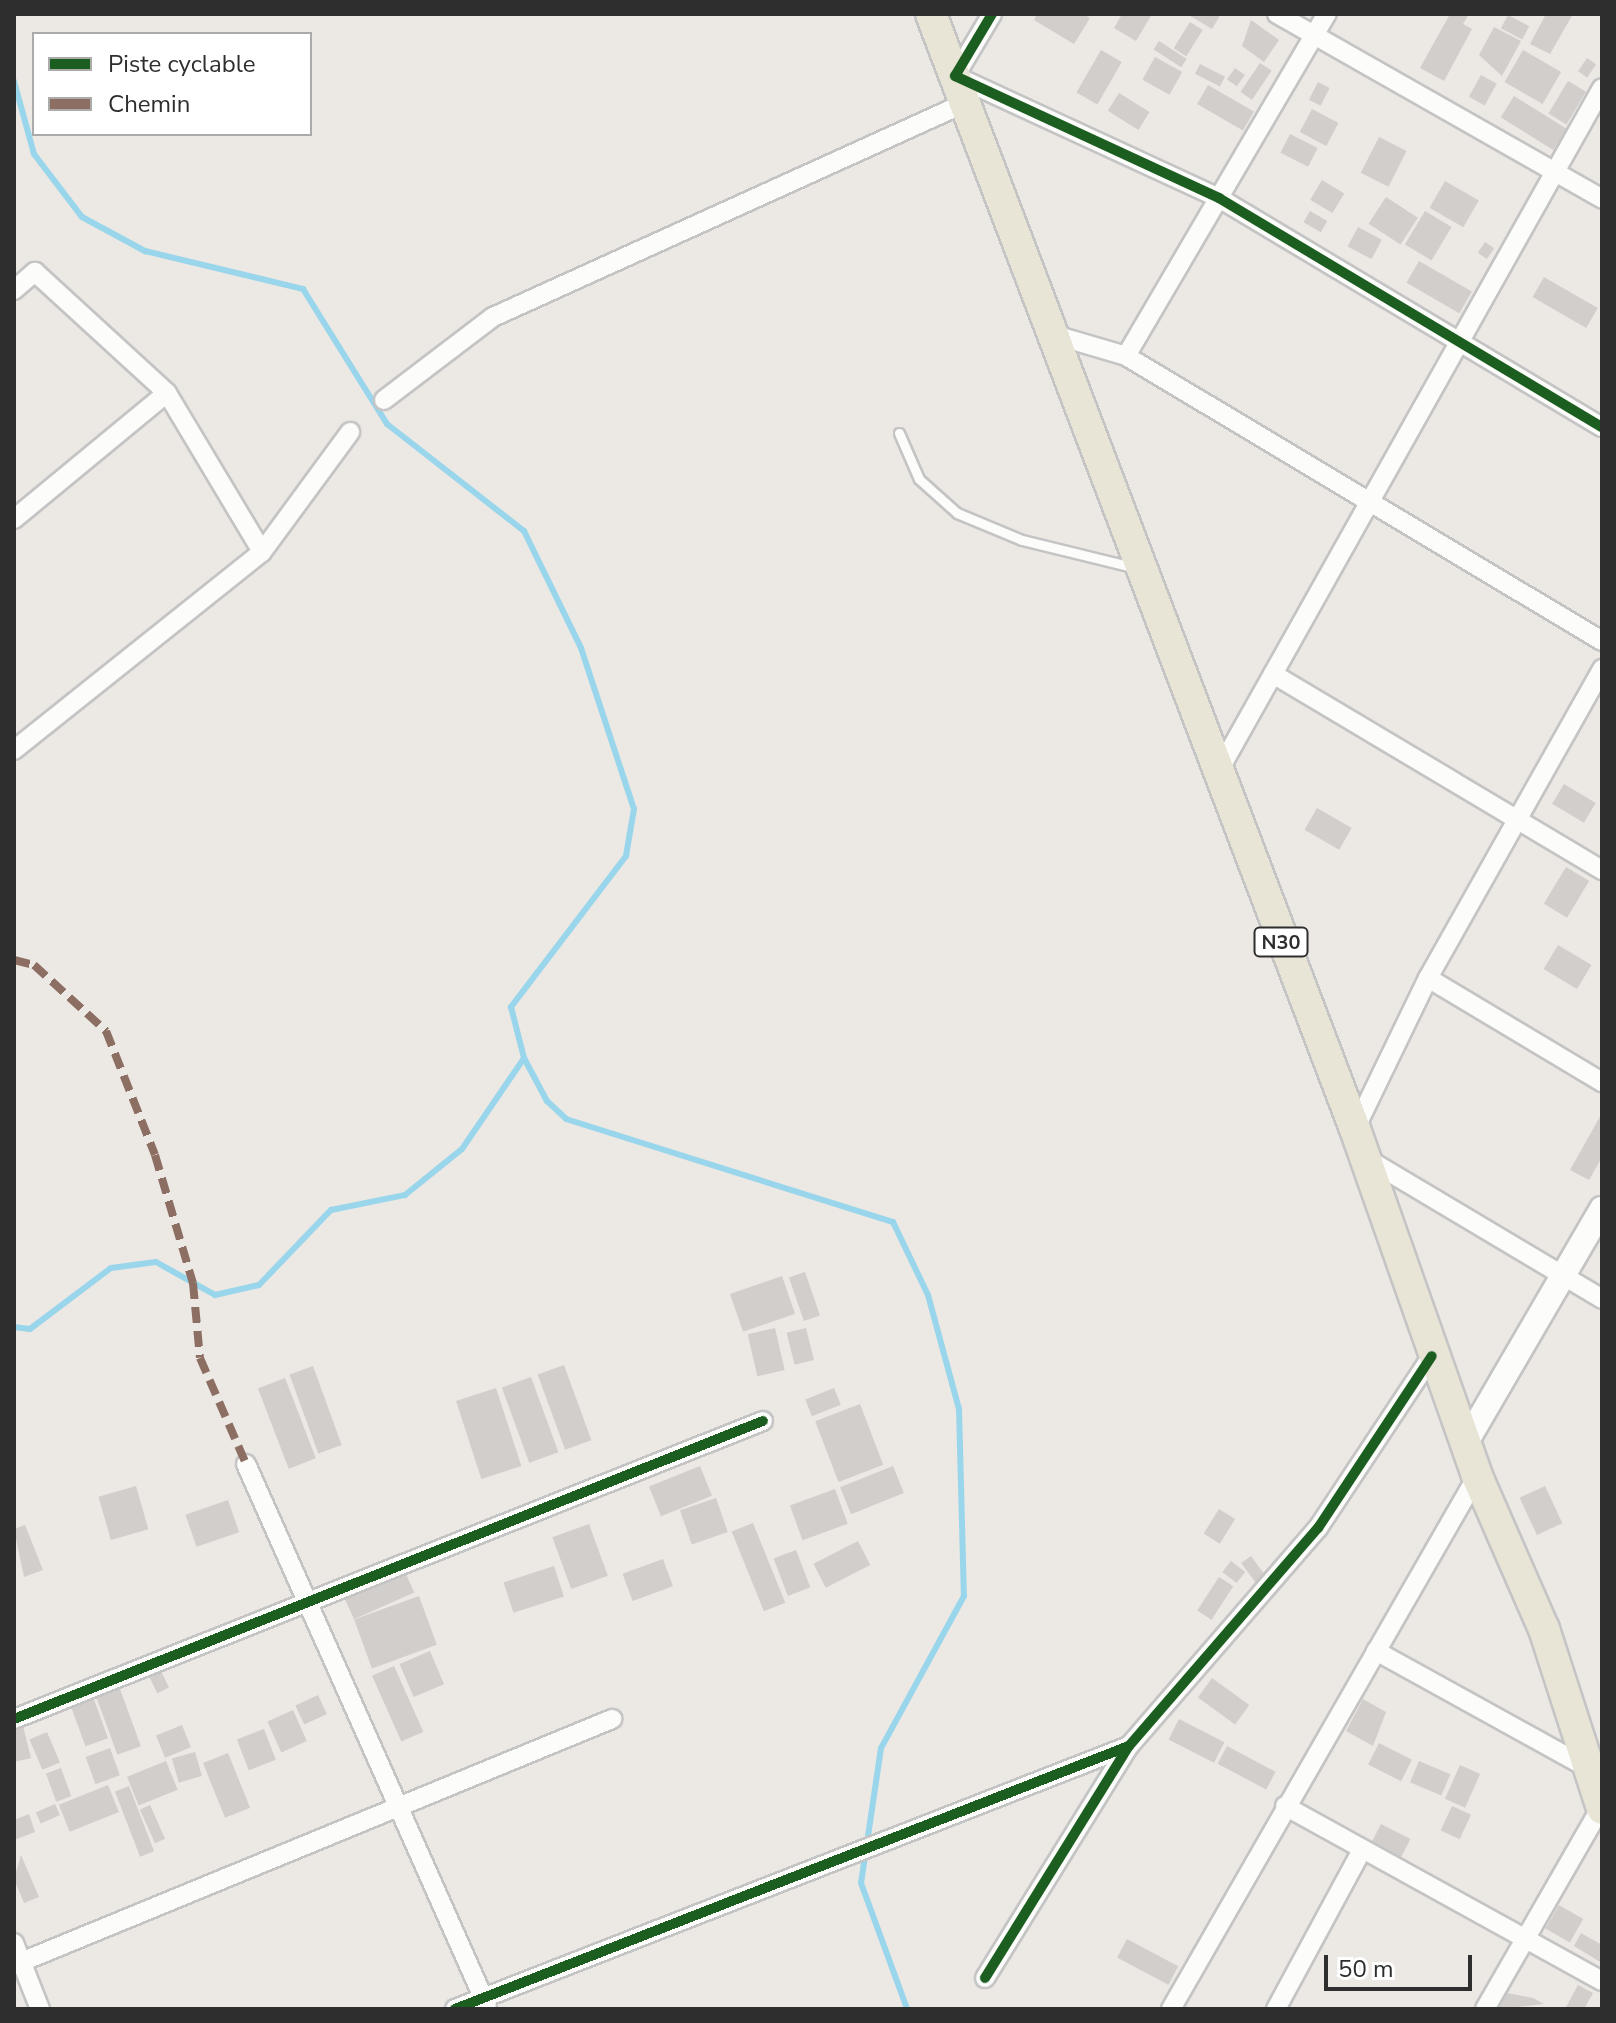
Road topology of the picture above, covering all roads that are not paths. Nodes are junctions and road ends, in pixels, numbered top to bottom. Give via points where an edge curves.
1 (931, 14) edge
2 (992, 14) edge
3 (1277, 14) edge
4 (1327, 14) edge
5 (1315, 37) junction
6 (1602, 88) edge
7 (960, 90) junction
8 (1554, 173) junction
9 (1219, 198) junction
10 (1602, 199) edge
11 (14, 290) edge
12 (1051, 334) junction
13 (1457, 344) junction
14 (1126, 356) junction
15 (167, 393) junction
16 (384, 400) dead end
17 (1602, 427) edge
18 (350, 432) dead end
19 (899, 433) dead end
20 (1369, 501) junction
21 (14, 519) edge
22 (262, 552) junction
23 (1139, 569) junction
24 (1602, 641) edge
25 (1602, 669) edge
26 (1273, 674) junction
27 (14, 750) edge
28 (1216, 776) junction
29 (1516, 825) junction
30 (1602, 870) edge
31 (1428, 978) junction
32 (1602, 1082) edge
33 (1360, 1143) junction
34 (1602, 1209) edge
35 (1563, 1275) junction
36 (1602, 1299) edge
37 (1432, 1356) junction
38 (763, 1421) dead end
39 (1465, 1444) junction
40 (246, 1464) dead end
41 (1477, 1476) junction
42 (308, 1601) junction
43 (1376, 1651) junction
44 (14, 1719) edge
45 (612, 1719) dead end
46 (1129, 1746) junction
47 (1597, 1792) edge
48 (402, 1806) junction
49 (1285, 1806) junction
50 (1362, 1850) junction
51 (1524, 1940) junction
52 (14, 1943) edge
53 (18, 1964) edge
54 (985, 1978) dead end
55 (1602, 1981) edge
56 (486, 2003) edge
57 (40, 2009) edge
58 (455, 2009) edge
59 (1171, 2009) edge
60 (1276, 2009) edge
61 (1485, 2009) edge

1 - 7 main road, N30
2 - 7 street
3 - 5 street
4 - 5 street
5 - 8 street
5 - 9 street
6 - 8 street
7 - 9 street
7 - 12 main road, N30
7 - 16 street via 493,317
8 - 10 street
8 - 13 street
9 - 13 street
9 - 14 street
11 - 15 street via 35,272
12 - 14 street
12 - 23 main road, N30
13 - 17 street
13 - 20 street
14 - 20 street
15 - 21 street
15 - 22 street
18 - 22 street
19 - 23 lane via 919,479 957,513 1022,540
20 - 24 street
20 - 26 street
22 - 27 street
23 - 28 main road, N30
25 - 29 street
26 - 28 street
26 - 29 street
28 - 33 main road, N30
29 - 30 street
29 - 31 street
31 - 32 street
31 - 33 street
33 - 35 street
33 - 37 main road, N30
34 - 35 street
35 - 36 street
35 - 39 street
37 - 39 main road, N30
37 - 46 street via 1318,1528
38 - 42 street
39 - 41 main road, N30
40 - 42 street
41 - 43 street
41 - 47 main road, N30 via 1544,1629
42 - 44 street
42 - 48 street
43 - 47 street
43 - 49 street
45 - 48 street
46 - 54 street
46 - 56 street via 883,1839
47 - 51 street
48 - 53 street
48 - 56 street
49 - 50 street
49 - 59 street
50 - 51 street
50 - 60 street
51 - 55 street
51 - 61 street
52 - 53 street
53 - 57 street
56 - 58 street

